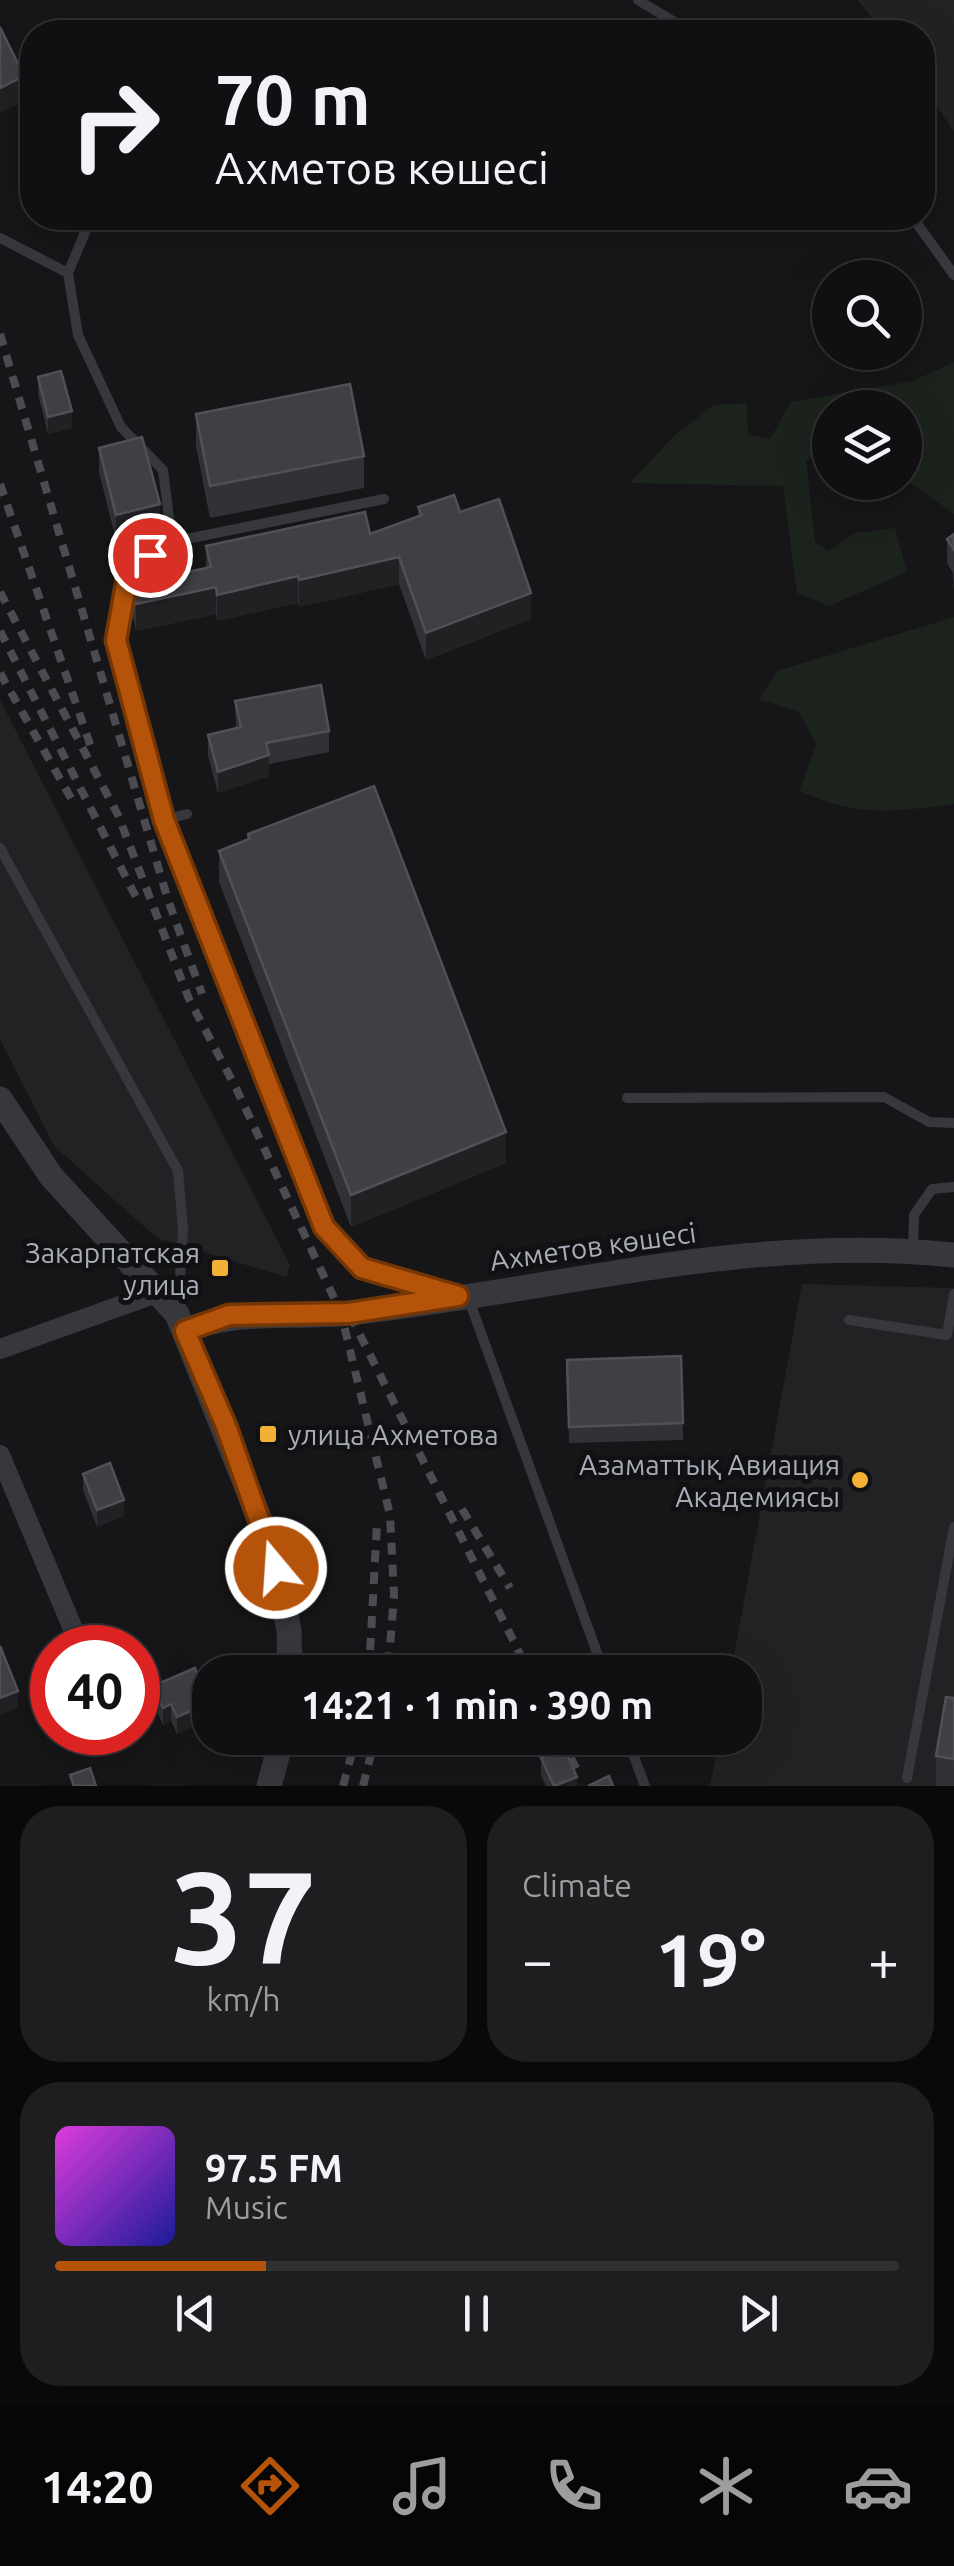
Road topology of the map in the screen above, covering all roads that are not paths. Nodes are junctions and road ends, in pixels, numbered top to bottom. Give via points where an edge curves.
1 (638, 0) edge
2 (671, 20) edge
3 (85, 230) edge
4 (922, 230) edge
5 (0, 238) edge
6 (68, 273) junction
7 (954, 275) edge
8 (384, 499) dead end
9 (172, 542) junction
10 (186, 814) dead end
11 (164, 820) junction
12 (0, 848) edge
13 (627, 1098) dead end
14 (0, 1099) edge
15 (954, 1122) edge
16 (954, 1187) edge
17 (913, 1251) junction
18 (954, 1255) edge
19 (159, 1292) junction
20 (954, 1294) edge
21 (462, 1295) junction
22 (848, 1320) dead end
23 (181, 1322) junction
24 (0, 1350) edge
25 (0, 1455) edge
26 (954, 1527) edge
27 (71, 1625) edge
28 (290, 1655) edge
29 (598, 1655) edge
30 (278, 1755) edge
31 (634, 1755) edge
32 (908, 1778) dead end
33 (270, 1786) edge
34 (645, 1786) edge

1 - 2 lane
3 - 6 lane
4 - 7 lane
5 - 6 lane
6 - 9 lane via 78,334 122,427 163,470
8 - 9 lane
9 - 11 lane via 129,568 116,640
10 - 11 lane
11 - 21 lane via 324,1227 362,1268
12 - 23 lane via 178,1171
13 - 15 lane via 884,1097 928,1122
14 - 19 street via 51,1176
16 - 17 lane via 932,1189 914,1215
17 - 18 street, Ахметов көшесі
17 - 21 street, Ахметов көшесі via 679,1261
19 - 23 street
19 - 24 street
20 - 22 lane via 947,1335
21 - 23 street, Ахметов көшесі via 349,1313
21 - 29 lane
23 - 28 street via 271,1547
25 - 27 street
26 - 32 lane
30 - 33 street
31 - 34 lane

